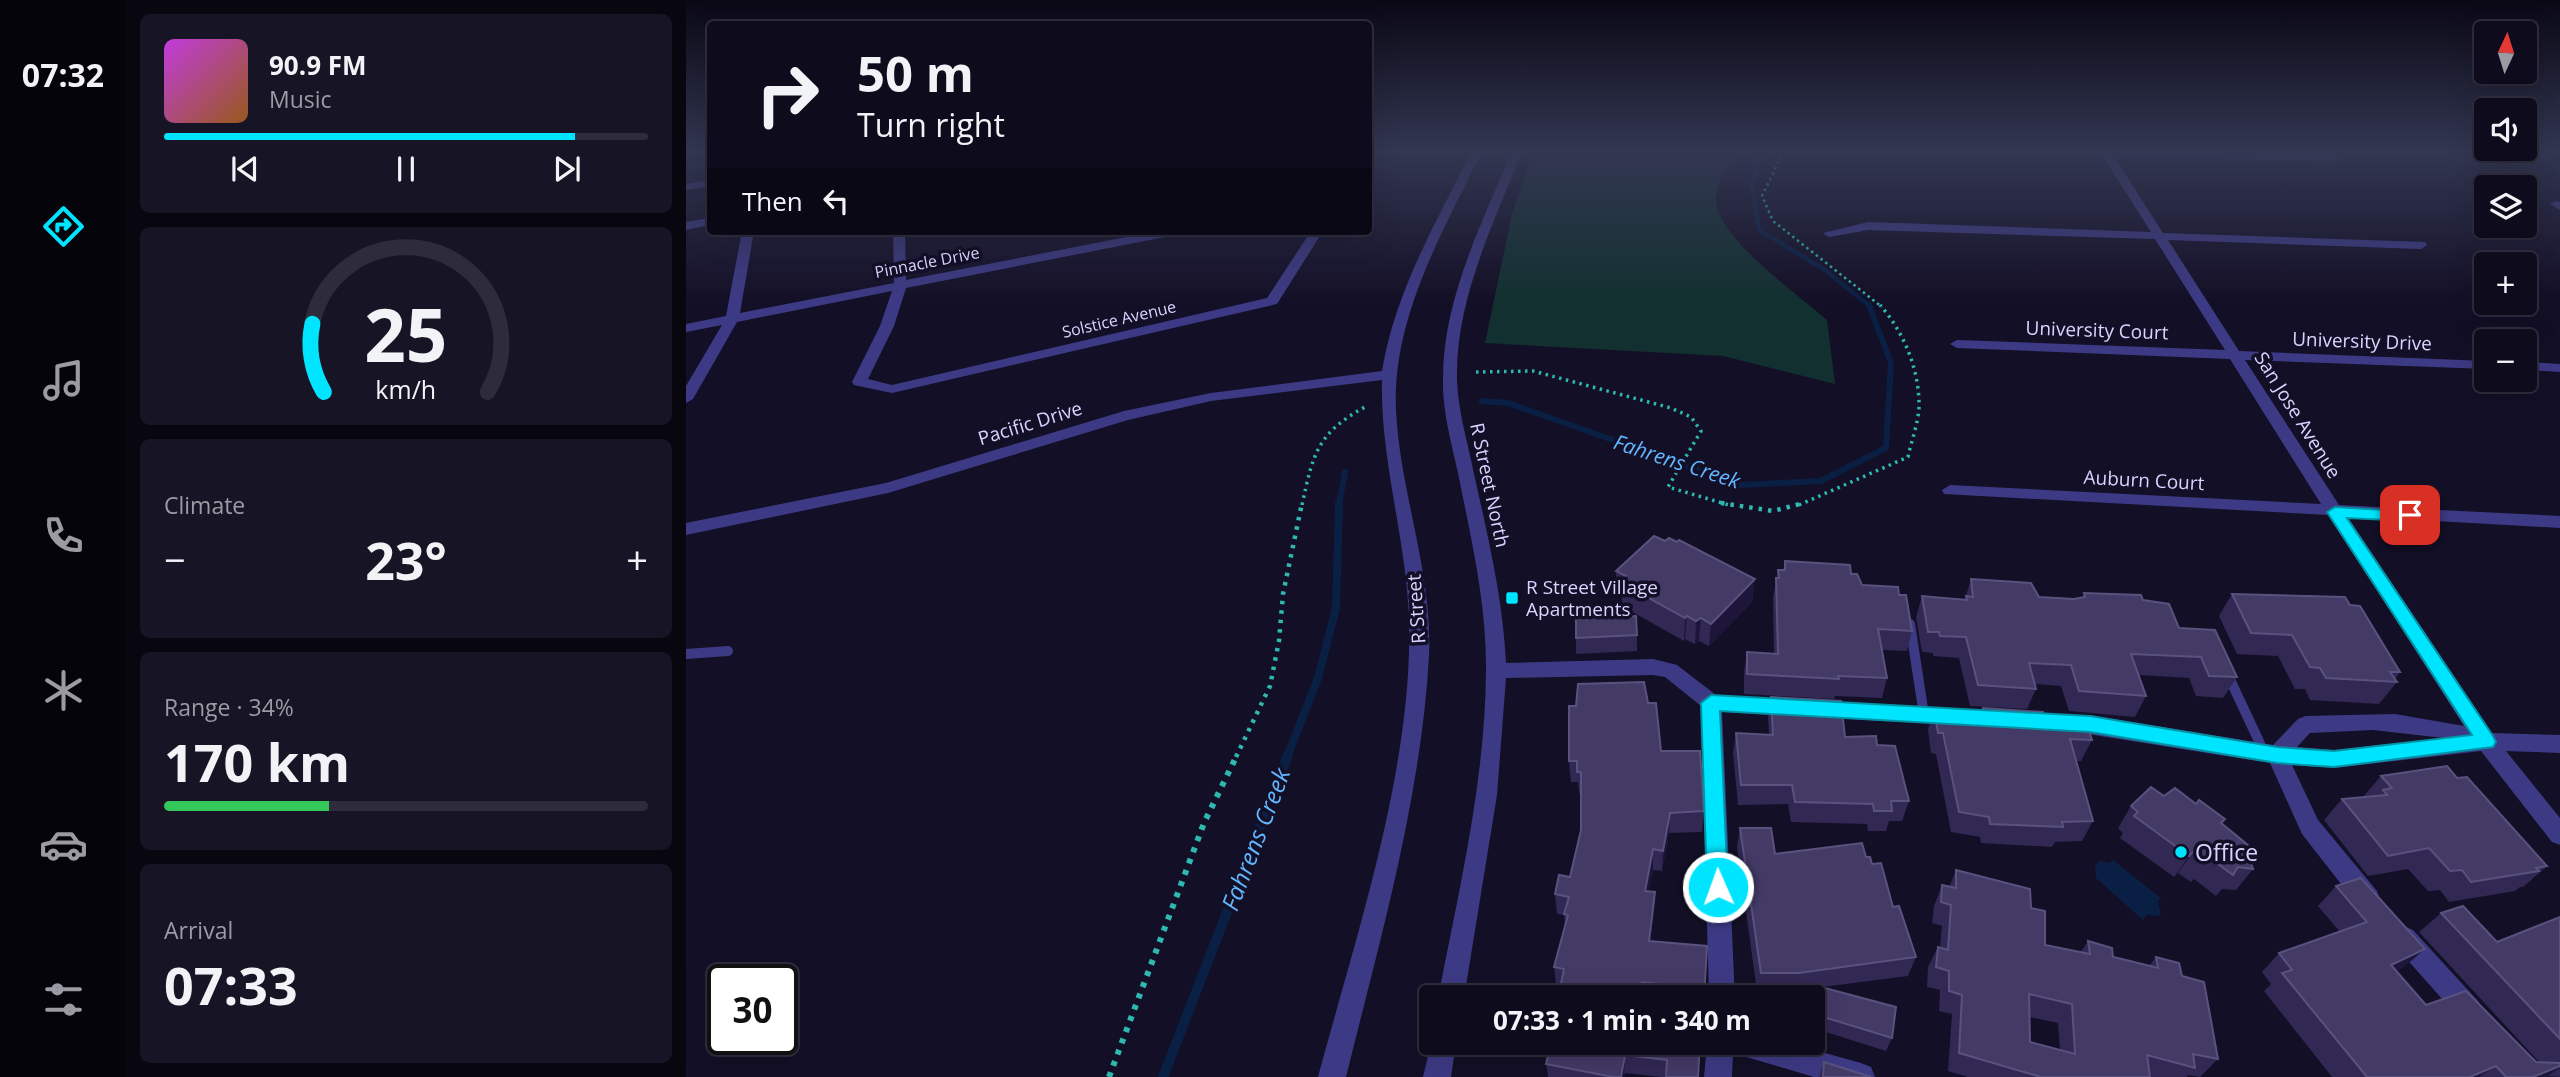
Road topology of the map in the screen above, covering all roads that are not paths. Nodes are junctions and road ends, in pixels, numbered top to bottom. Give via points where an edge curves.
1 (1453, 201) edge
2 (1498, 201) edge
3 (2137, 201) edge
4 (707, 222) edge
5 (686, 226) edge
6 (1829, 233) dead end
7 (747, 235) edge
8 (899, 235) edge
9 (1155, 235) edge
10 (1314, 235) edge
11 (2159, 236) junction
12 (2421, 245) dead end
13 (900, 286) junction
14 (732, 318) junction
15 (686, 328) edge
16 (1957, 344) dead end
17 (2235, 355) junction
18 (2474, 364) edge
19 (2537, 367) edge
20 (2560, 368) edge
21 (1389, 375) junction
22 (686, 399) edge
23 (1950, 490) dead end
24 (2335, 512) junction
25 (2560, 522) edge
26 (686, 528) edge
27 (1908, 612) edge
28 (728, 651) dead end
29 (686, 654) edge
30 (2221, 659) edge
31 (1496, 671) junction
32 (1711, 703) junction
33 (1924, 715) junction
34 (1979, 718) edge
35 (2049, 722) edge
36 (2486, 742) junction
37 (2560, 744) edge
38 (2271, 754) junction
39 (2560, 835) edge
40 (1453, 985) edge
41 (1722, 985) edge
42 (2483, 1026) edge
43 (1441, 1055) edge
44 (1719, 1055) edge
45 (1784, 1055) edge
46 (1332, 1077) edge
47 (1437, 1077) edge
48 (1718, 1077) edge
49 (1861, 1077) edge

1 - 21 street, R Street via 1418,273
2 - 31 street, R Street North via 1458,313 1450,369 1454,416 1492,597
3 - 11 street, San Jose Avenue
4 - 5 street
6 - 11 street via 1868,226
7 - 14 street
8 - 13 street
9 - 13 street, Pinnacle Drive
10 - 13 street, Solstice Avenue via 1272,301 892,389 859,382 887,326
11 - 12 street
11 - 17 street, San Jose Avenue
13 - 14 street, Pinnacle Drive
14 - 15 street, Pinnacle Drive
14 - 22 street
16 - 17 street, University Court
17 - 18 street, University Drive
17 - 24 street, San Jose Avenue
19 - 20 street
21 - 26 street, Pacific Drive via 1300,384 1124,416 888,488
21 - 46 street, R Street via 1419,652 1410,736 1388,852
23 - 24 street, Auburn Court
24 - 25 street, Auburn Court
24 - 36 street, San Jose Avenue
27 - 33 lane
28 - 29 lane
30 - 38 lane
31 - 32 street via 1653,667 1670,670
31 - 40 street, R Street North via 1480,837
32 - 33 street
32 - 41 street
33 - 34 street
35 - 38 street via 2090,724
36 - 37 street
36 - 38 street via 2334,759
36 - 38 street via 2446,727 2389,721 2305,725
36 - 39 street, San Jose Avenue
38 - 42 street via 2310,827
43 - 47 street
44 - 48 street
45 - 49 street

